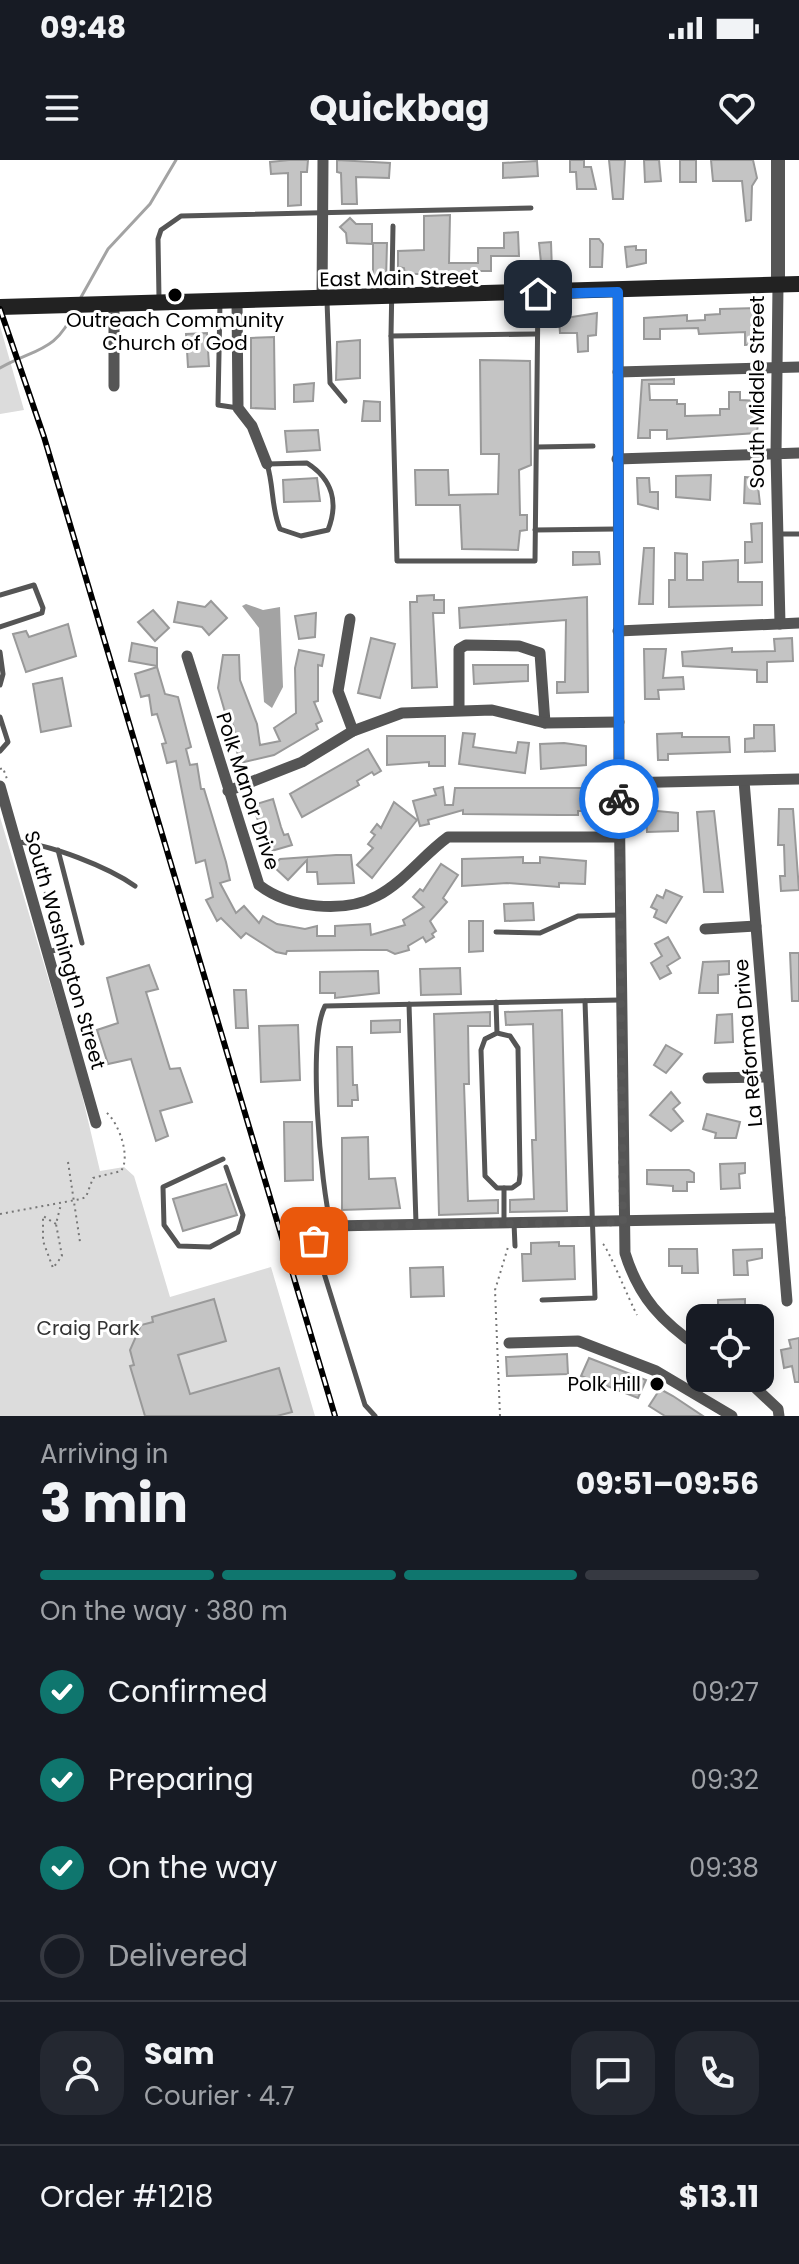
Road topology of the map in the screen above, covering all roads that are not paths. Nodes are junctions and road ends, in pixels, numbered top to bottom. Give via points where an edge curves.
1 (323, 160) edge
2 (778, 160) edge
3 (531, 208) dead end
4 (322, 216) junction
5 (393, 226) dead end
6 (799, 284) edge
7 (778, 285) junction
8 (618, 292) junction
9 (538, 294) junction
10 (394, 298) junction
11 (324, 300) junction
12 (159, 301) junction
13 (228, 301) junction
14 (114, 302) junction
15 (0, 307) edge
16 (535, 334) junction
17 (391, 336) junction
18 (777, 367) junction
19 (799, 367) edge
20 (618, 372) junction
21 (114, 386) dead end
22 (345, 401) dead end
23 (238, 408) junction
24 (593, 446) dead end
25 (537, 447) junction
26 (799, 453) edge
27 (776, 454) junction
28 (617, 459) junction
29 (267, 464) junction
30 (617, 529) junction
31 (535, 530) junction
32 (777, 534) junction
33 (799, 534) edge
34 (0, 595) edge
35 (350, 619) dead end
36 (799, 623) edge
37 (780, 624) junction
38 (0, 627) edge
39 (618, 631) junction
40 (0, 652) edge
41 (187, 656) dead end
42 (0, 685) edge
43 (459, 710) junction
44 (0, 717) edge
45 (619, 722) junction
46 (545, 723) junction
47 (353, 731) junction
48 (0, 751) edge
49 (799, 779) edge
50 (744, 781) junction
51 (619, 783) junction
52 (0, 786) edge
53 (228, 791) junction
54 (620, 837) junction
55 (16, 842) junction
56 (58, 850) junction
57 (135, 886) dead end
58 (620, 915) junction
59 (756, 926) junction
60 (705, 929) dead end
61 (496, 932) dead end
62 (82, 943) dead end
63 (71, 946) dead end
64 (47, 952) junction
65 (620, 1000) junction
66 (585, 1001) junction
67 (496, 1002) junction
68 (409, 1004) junction
69 (497, 1033) junction
70 (768, 1077) junction
71 (708, 1078) dead end
72 (96, 1123) dead end
73 (223, 1159) dead end
74 (226, 1167) dead end
75 (504, 1188) junction
76 (780, 1218) junction
77 (591, 1222) junction
78 (623, 1222) junction
79 (509, 1223) junction
80 (416, 1225) junction
81 (331, 1226) junction
82 (512, 1246) road end
83 (542, 1300) dead end
84 (787, 1301) dead end
85 (686, 1338) edge
86 (509, 1343) dead end
87 (760, 1392) edge
88 (375, 1416) edge
89 (732, 1416) edge
90 (779, 1416) edge

1 - 4 street
2 - 7 street, South Middle Street
3 - 4 lane
4 - 11 street
4 - 12 lane via 181,216 161,230 158,239
5 - 10 lane
6 - 7 main road, East Main Street
7 - 8 main road, East Main Street
7 - 18 street, South Middle Street
8 - 9 main road, East Main Street
8 - 20 street
9 - 10 main road, East Main Street
9 - 16 lane
10 - 11 main road, East Main Street
10 - 17 lane
11 - 13 main road, East Main Street
11 - 22 lane via 330,383
12 - 13 main road, East Main Street
12 - 14 main road, East Main Street
13 - 23 street
13 - 23 lane via 218,405
14 - 15 main road, East Main Street
14 - 21 street
16 - 17 lane
16 - 25 lane
17 - 31 lane via 397,561 535,561
18 - 19 street
18 - 20 street
18 - 27 street, South Middle Street
20 - 28 street
23 - 29 street via 252,426
24 - 25 lane
25 - 31 lane
26 - 27 street
27 - 28 street
27 - 32 street, South Middle Street
28 - 30 street
29 - 29 lane via 280,529 301,536 328,530 335,512 333,495 318,470 307,463
30 - 31 lane
30 - 39 street
32 - 33 lane
32 - 37 street, South Middle Street
34 - 38 lane via 34,585 43,608 42,613
35 - 47 street via 338,691
36 - 37 street
37 - 39 street
39 - 45 street
40 - 42 lane
41 - 53 street, Polk Manor Drive
43 - 46 street via 492,710
43 - 46 street via 459,649 519,646 540,653
43 - 47 street via 402,713
44 - 48 lane via 8,742
45 - 46 street
45 - 51 street
47 - 53 street via 302,762
49 - 50 street
50 - 51 street
50 - 59 street, La Reforma Drive
51 - 54 street
52 - 55 street, South Washington Street
53 - 54 street, Polk Manor Drive via 259,885 290,902 319,906 377,896 448,837
54 - 58 street
55 - 56 lane
55 - 64 street, South Washington Street
56 - 57 lane
56 - 62 lane
58 - 61 lane via 578,916 540,933
58 - 65 street
59 - 60 street
59 - 70 street, La Reforma Drive
63 - 64 lane
64 - 72 street, South Washington Street
65 - 66 lane
65 - 78 street
66 - 67 lane
66 - 77 lane
67 - 68 lane
67 - 69 lane
68 - 80 lane
68 - 81 lane via 325,1006 317,1021 324,1201
69 - 75 lane via 485,1039 481,1050 485,1176 489,1184
69 - 75 lane via 510,1036 518,1048 520,1175 519,1183
70 - 71 street
70 - 76 street, La Reforma Drive
73 - 74 lane via 163,1187 164,1225 179,1246 210,1247 238,1232 243,1215
75 - 79 lane
76 - 78 street
76 - 84 street, La Reforma Drive
77 - 78 street
77 - 79 street
77 - 83 lane via 595,1298
78 - 85 street via 625,1253 642,1296
79 - 80 street
79 - 82 lane
80 - 81 street
81 - 88 lane via 314,1241 318,1263 365,1405
86 - 89 street via 578,1341 656,1371
87 - 90 street

